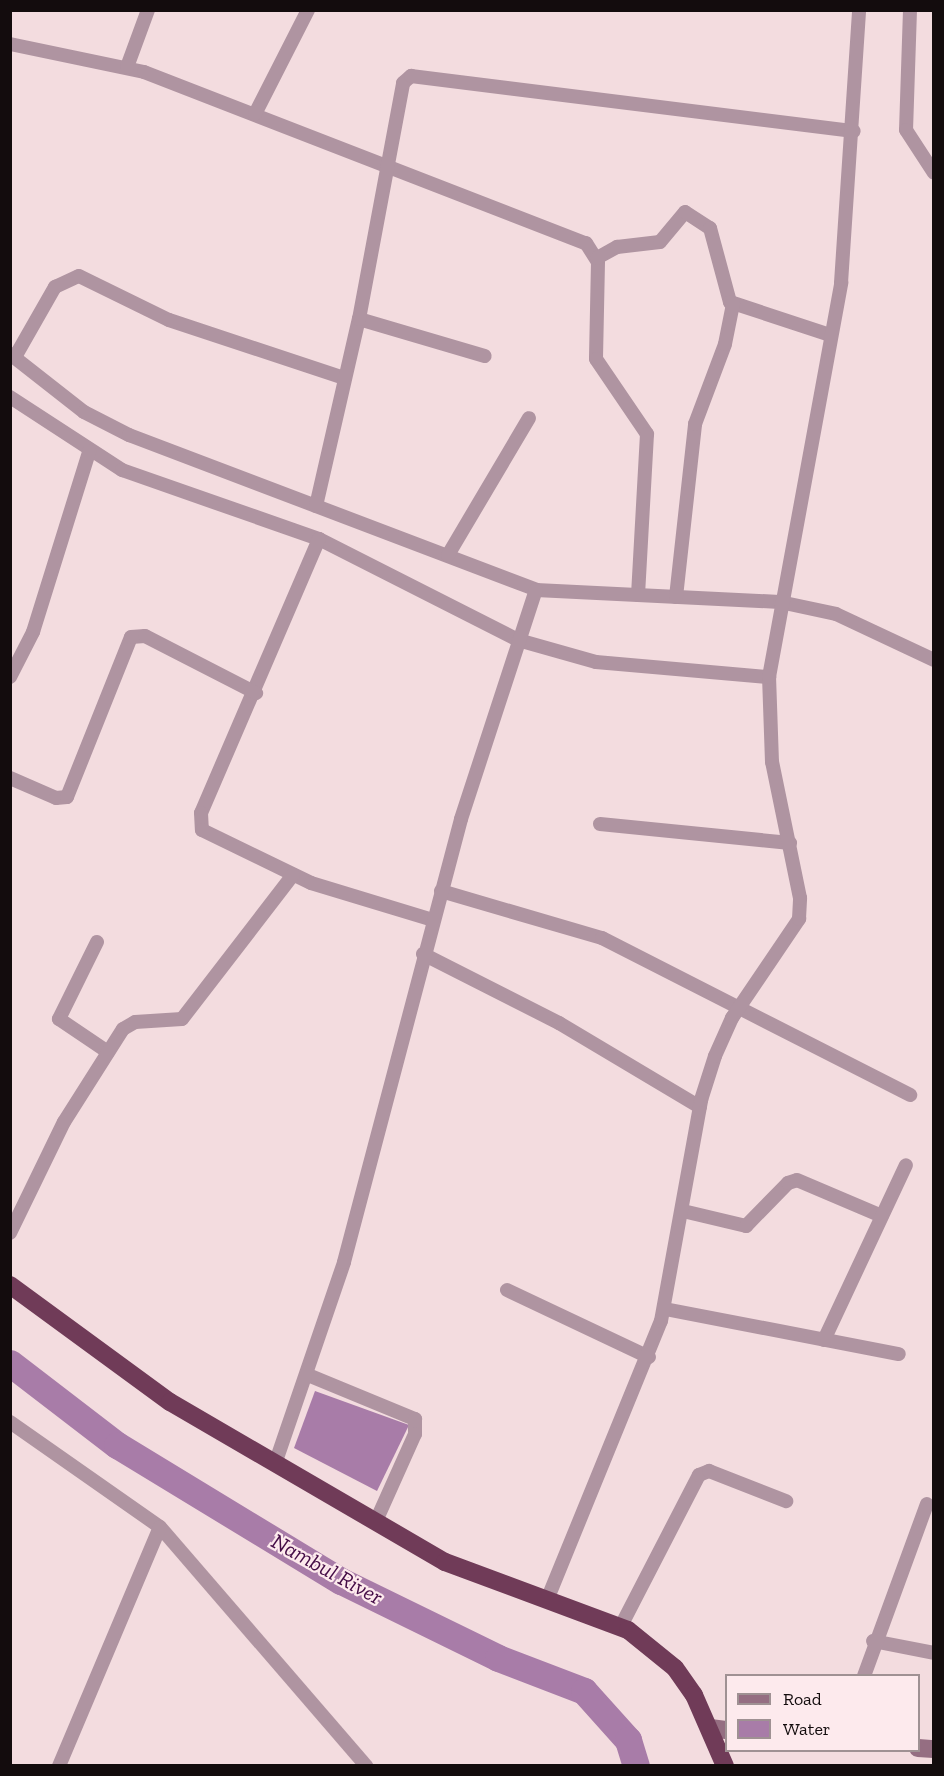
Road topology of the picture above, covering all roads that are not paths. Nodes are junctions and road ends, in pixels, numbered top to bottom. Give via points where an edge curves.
1 (148, 10) edge
2 (308, 10) edge
3 (859, 10) edge
4 (910, 10) edge
5 (10, 44) edge
6 (127, 67) junction
7 (255, 114) junction
8 (854, 131) junction
9 (388, 165) junction
10 (933, 174) edge
11 (597, 258) junction
12 (733, 304) junction
13 (359, 319) junction
14 (830, 335) junction
15 (13, 356) edge
16 (485, 357) dead end
17 (344, 378) junction
18 (10, 397) edge
19 (529, 418) dead end
20 (89, 452) junction
21 (316, 506) junction
22 (319, 539) junction
23 (448, 555) junction
24 (536, 590) junction
25 (638, 595) junction
26 (676, 597) junction
27 (780, 602) junction
28 (518, 640) junction
29 (933, 660) edge
30 (10, 676) edge
31 (769, 677) junction
32 (256, 693) junction
33 (10, 778) edge
34 (600, 824) dead end
35 (790, 843) junction
36 (293, 875) junction
37 (441, 891) junction
38 (433, 920) junction
39 (97, 942) dead end
40 (423, 954) junction
41 (738, 1009) junction
42 (108, 1052) junction
43 (909, 1095) dead end
44 (700, 1107) junction
45 (906, 1165) dead end
46 (683, 1211) junction
47 (882, 1216) junction
48 (10, 1233) edge
49 (10, 1285) edge
50 (507, 1290) dead end
51 (665, 1309) junction
52 (824, 1340) junction
53 (899, 1354) dead end
54 (649, 1357) junction
55 (308, 1375) junction
56 (10, 1422) edge
57 (275, 1464) junction
58 (786, 1501) dead end
59 (927, 1504) dead end
60 (376, 1521) junction
61 (160, 1527) junction
62 (547, 1600) junction
63 (621, 1626) junction
64 (873, 1641) junction
65 (933, 1653) edge
66 (865, 1674) edge
67 (718, 1729) edge
68 (59, 1766) edge
69 (366, 1766) edge
70 (725, 1766) edge

1 - 6 street
2 - 7 street
3 - 8 street
4 - 10 street via 906,130
5 - 6 street
6 - 7 street
7 - 9 street
8 - 9 street via 416,75 403,83
8 - 14 street via 846,245
9 - 11 street via 586,243
9 - 13 street
11 - 12 street via 617,247 660,242 685,212 710,228
11 - 25 street via 597,359 647,434
12 - 14 street
12 - 26 street via 725,344 695,424
13 - 16 street
13 - 17 street
14 - 27 street
15 - 17 street via 55,287 79,276 169,320
15 - 21 street via 78,408 129,435
17 - 21 street
18 - 20 street
19 - 23 street
20 - 22 street via 177,493
20 - 30 street via 33,632
21 - 23 street
22 - 28 street
22 - 32 street
23 - 24 street
24 - 25 street
24 - 28 street
25 - 26 street
26 - 27 street
27 - 29 street via 836,614
27 - 31 street
28 - 31 street via 596,662
28 - 37 street
31 - 35 street via 772,762
32 - 33 street via 145,636 131,637 67,797 56,798
32 - 36 street via 201,821 207,834
34 - 35 street
35 - 41 street via 799,919
36 - 38 street
36 - 42 street via 182,1019 131,1023
37 - 38 street
37 - 41 street via 586,931
38 - 40 street
39 - 42 street via 59,1019
40 - 44 street via 559,1023
40 - 55 street via 360,1207
41 - 43 street
41 - 44 street
42 - 48 street via 64,1122
44 - 46 street
45 - 47 street
46 - 47 street via 746,1226 788,1183 797,1180
46 - 51 street
47 - 52 street
49 - 57 highway via 134,1378
50 - 54 street
51 - 52 street
51 - 54 street
52 - 53 street
54 - 62 street
55 - 57 street
55 - 60 street via 415,1419 415,1434
56 - 61 street
57 - 60 highway
58 - 63 street via 709,1471 699,1475
59 - 64 street
60 - 62 highway via 479,1579
61 - 68 street
61 - 69 street
62 - 63 highway
63 - 67 highway via 675,1668
64 - 65 street
64 - 66 street
67 - 70 highway

